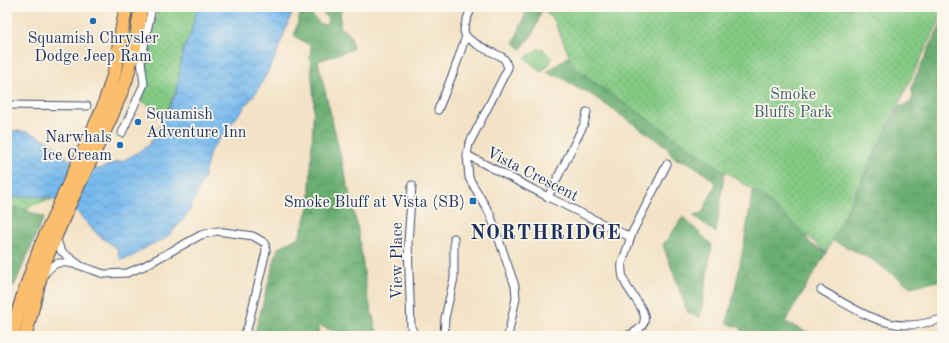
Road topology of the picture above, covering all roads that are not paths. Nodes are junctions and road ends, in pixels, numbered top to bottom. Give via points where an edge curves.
1 (126, 7) edge
2 (141, 7) edge
3 (152, 7) edge
4 (472, 7) edge
5 (466, 36) junction
6 (7, 105) edge
7 (87, 106) dead end
8 (438, 110) dead end
9 (587, 112) dead end
10 (122, 133) dead end
11 (467, 155) junction
12 (86, 157) junction
13 (667, 164) dead end
14 (412, 185) dead end
15 (548, 197) junction
16 (63, 206) junction
17 (55, 236) junction
18 (630, 237) junction
19 (454, 238) dead end
20 (81, 266) junction
21 (38, 283) junction
22 (821, 290) dead end
23 (942, 319) edge
24 (11, 336) edge
25 (19, 336) edge
26 (25, 336) edge
27 (243, 336) edge
28 (414, 336) edge
29 (444, 336) edge
30 (508, 336) edge
31 (625, 336) edge

1 - 12 highway via 114,74
2 - 12 highway via 126,80 111,117
3 - 10 street via 142,61 144,84
4 - 5 street via 464,29
5 - 8 street
5 - 11 street via 502,57 507,64 506,73 470,144
6 - 7 street
9 - 15 street via 584,124
11 - 15 street, Vista Crescent
11 - 30 street, Vista Crescent via 468,178 490,214 515,286 516,303
12 - 16 highway
13 - 18 street
14 - 28 street, View Place via 408,243 411,327
15 - 18 street, Vista Crescent
16 - 17 highway
16 - 24 highway via 31,272
17 - 20 street via 61,252
17 - 21 highway
18 - 31 street via 622,263 622,273 644,317 640,329
19 - 29 street via 454,278 445,318
20 - 21 street via 62,262 53,265
20 - 27 street via 104,274 127,273 201,236 217,231 253,236 265,243 266,251 248,326
21 - 25 highway via 28,304
21 - 26 highway
22 - 23 street via 864,314 887,323 909,325

